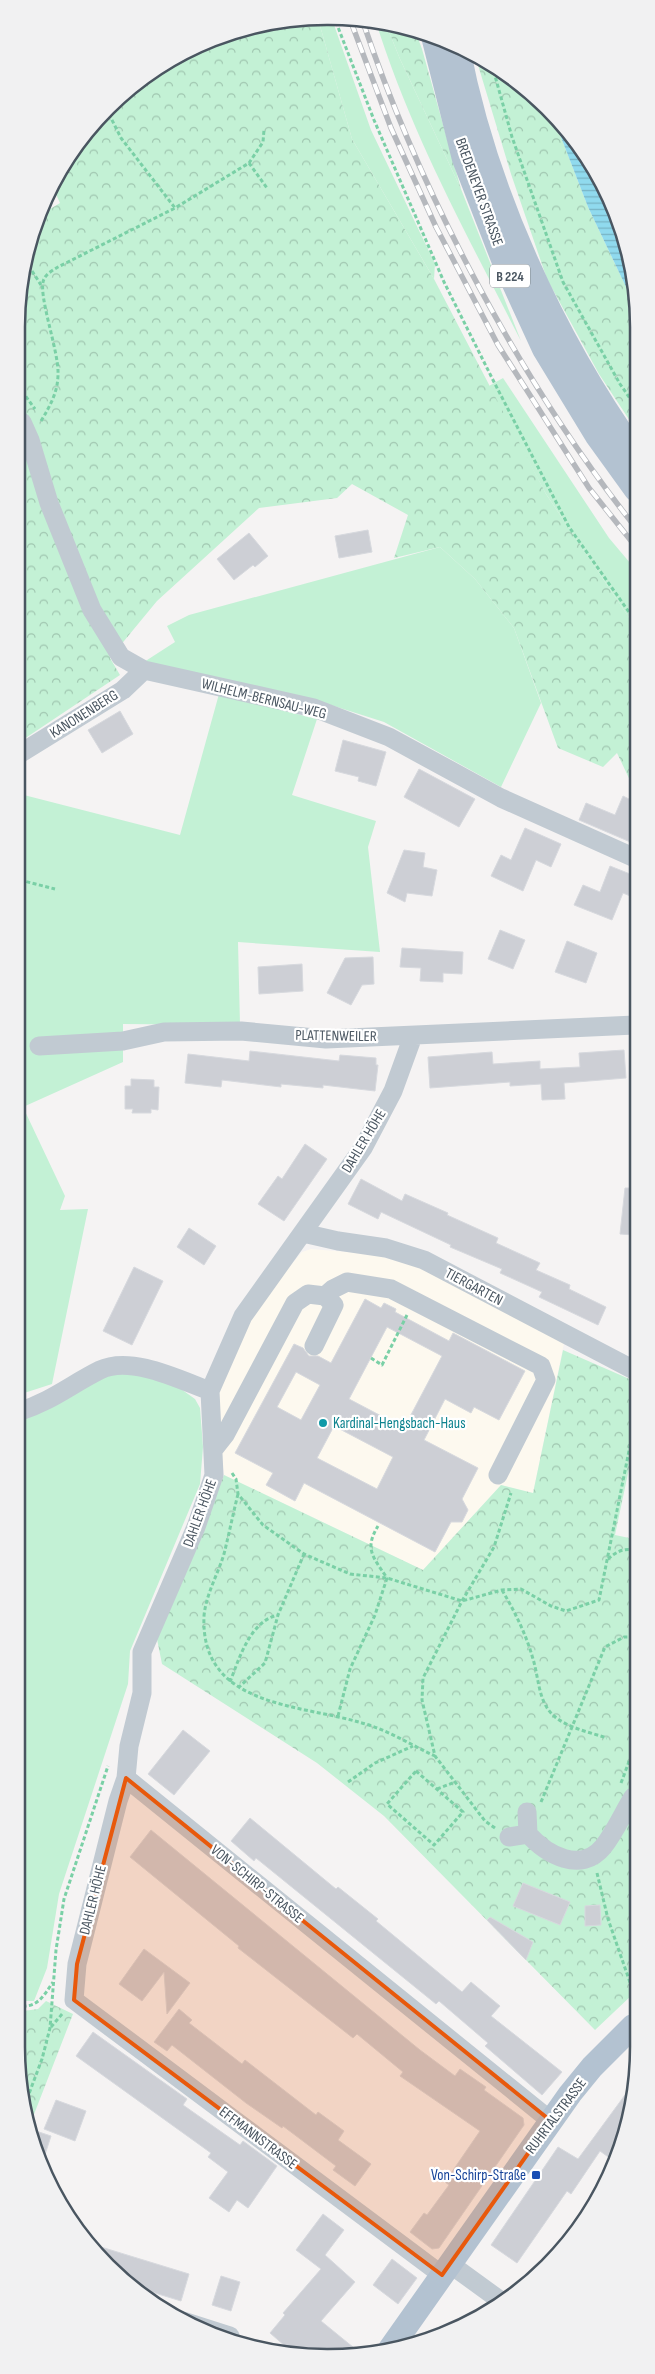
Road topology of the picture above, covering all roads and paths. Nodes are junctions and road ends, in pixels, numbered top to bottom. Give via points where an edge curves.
1 (337, 25) edge
2 (435, 45) edge
3 (460, 56) edge
4 (495, 75) edge
5 (111, 117) edge
6 (264, 130) dead end
7 (249, 162) junction
8 (267, 188) dead end
9 (175, 208) junction
10 (31, 269) edge
11 (42, 286) junction
12 (630, 398) edge
13 (41, 420) dead end
14 (25, 429) edge
15 (630, 446) edge
16 (630, 482) edge
17 (630, 614) edge
18 (144, 670) junction
19 (25, 749) edge
20 (630, 856) edge
21 (25, 881) edge
22 (55, 889) dead end
23 (630, 1025) edge
24 (413, 1036) junction
25 (39, 1046) dead end
26 (303, 1233) junction
27 (325, 1296) junction
28 (414, 1300) junction
29 (314, 1346) dead end
30 (371, 1358) dead end
31 (630, 1368) edge
32 (210, 1391) junction
33 (25, 1410) edge
34 (630, 1446) edge
35 (214, 1449) junction
36 (498, 1475) dead end
37 (511, 1493) dead end
38 (238, 1494) junction
39 (378, 1526) dead end
40 (630, 1549) edge
41 (304, 1554) junction
42 (607, 1560) junction
43 (386, 1578) junction
44 (502, 1590) junction
45 (462, 1601) junction
46 (278, 1615) junction
47 (630, 1637) edge
48 (230, 1682) junction
49 (238, 1688) junction
50 (338, 1716) junction
51 (572, 1727) junction
52 (606, 1738) dead end
53 (413, 1746) junction
54 (435, 1756) junction
55 (630, 1774) edge
56 (126, 1778) junction
57 (348, 1782) dead end
58 (454, 1782) junction
59 (436, 1789) junction
60 (627, 1791) edge
61 (533, 1808) joint
62 (528, 1834) junction
63 (509, 1837) joint
64 (594, 1856) junction
65 (54, 1980) dead end
66 (630, 1981) edge
67 (74, 2000) joint
68 (25, 2008) edge
69 (630, 2029) edge
70 (551, 2121) junction
71 (446, 2270) junction
72 (496, 2298) edge
73 (403, 2340) edge

1 - 17 path via 444,282 569,528
2 - 16 main road, BREDENEYER STRASSE / B 224 via 464,159 504,262 544,349 597,436
3 - 15 main road, BREDENEYER STRASSE / B 224 via 486,156 523,250 563,337
4 - 12 path via 512,137 563,282
5 - 9 path via 121,138
6 - 7 path via 263,142
7 - 8 path
7 - 9 path
9 - 11 path via 58,266 48,274
10 - 11 path
11 - 13 path via 58,375 57,389
14 - 18 street, WILHELM-BERNSAU-WEG via 49,503 92,610 121,657
18 - 19 street, KANONENBERG via 123,690
18 - 20 street, WILHELM-BERNSAU-WEG via 314,708 389,737 501,798
21 - 22 path
23 - 24 street, PLATTENWEILER
24 - 25 street, PLATTENWEILER via 326,1039 241,1031 164,1032 122,1041
24 - 26 street, DAHLER HÖHE via 392,1091 363,1148
26 - 31 street, TIERGARTEN via 386,1248 424,1260
26 - 32 street, DAHLER HÖHE via 243,1316
27 - 28 street via 347,1282 391,1289
27 - 29 street via 334,1305
27 - 35 street via 308,1294 295,1303 225,1435
28 - 30 path via 382,1365
28 - 36 street via 541,1366 546,1380
32 - 33 street via 146,1368 119,1366 101,1369 59,1395
32 - 35 street, DAHLER HÖHE
34 - 42 path
35 - 38 path via 236,1479
35 - 56 street, DAHLER HÖHE via 214,1475 196,1527 142,1652 142,1693 129,1746
37 - 45 path via 494,1547
38 - 41 path via 263,1525
38 - 48 path via 224,1555 204,1615 212,1661
39 - 43 path via 370,1539 371,1554
40 - 42 path via 615,1553
41 - 43 path via 350,1574
41 - 46 path
42 - 44 path via 599,1600 566,1611 521,1589
43 - 45 path
43 - 50 path via 375,1615 350,1669
44 - 45 path
44 - 51 path via 518,1617 542,1699 554,1716
45 - 54 path via 423,1678 422,1700
46 - 48 path via 259,1625
46 - 49 path via 265,1663
47 - 51 path via 605,1647
48 - 49 path
49 - 50 path via 273,1704
50 - 53 path via 377,1727
51 - 52 path
51 - 61 path
53 - 54 path
53 - 57 path via 375,1763
54 - 58 path
55 - 60 path
56 - 67 street, DAHLER HÖHE via 77,1964
56 - 70 street, VON-SCHIRP-STRASSE
58 - 59 path
58 - 63 path via 485,1821
59 - 59 path via 416,1771 387,1804 434,1845 463,1812
60 - 64 street via 604,1846
61 - 62 street
62 - 63 street
62 - 64 street via 540,1847 565,1860
64 - 66 path via 608,1919
65 - 68 path via 44,1997
67 - 71 street, EFFMANNSTRASSE
69 - 70 main road, RUHRTALSTRASSE via 592,2067
70 - 71 main road, RUHRTALSTRASSE
71 - 72 street, EFFMANNSTRASSE
71 - 73 main road, RUHRTALSTRASSE

